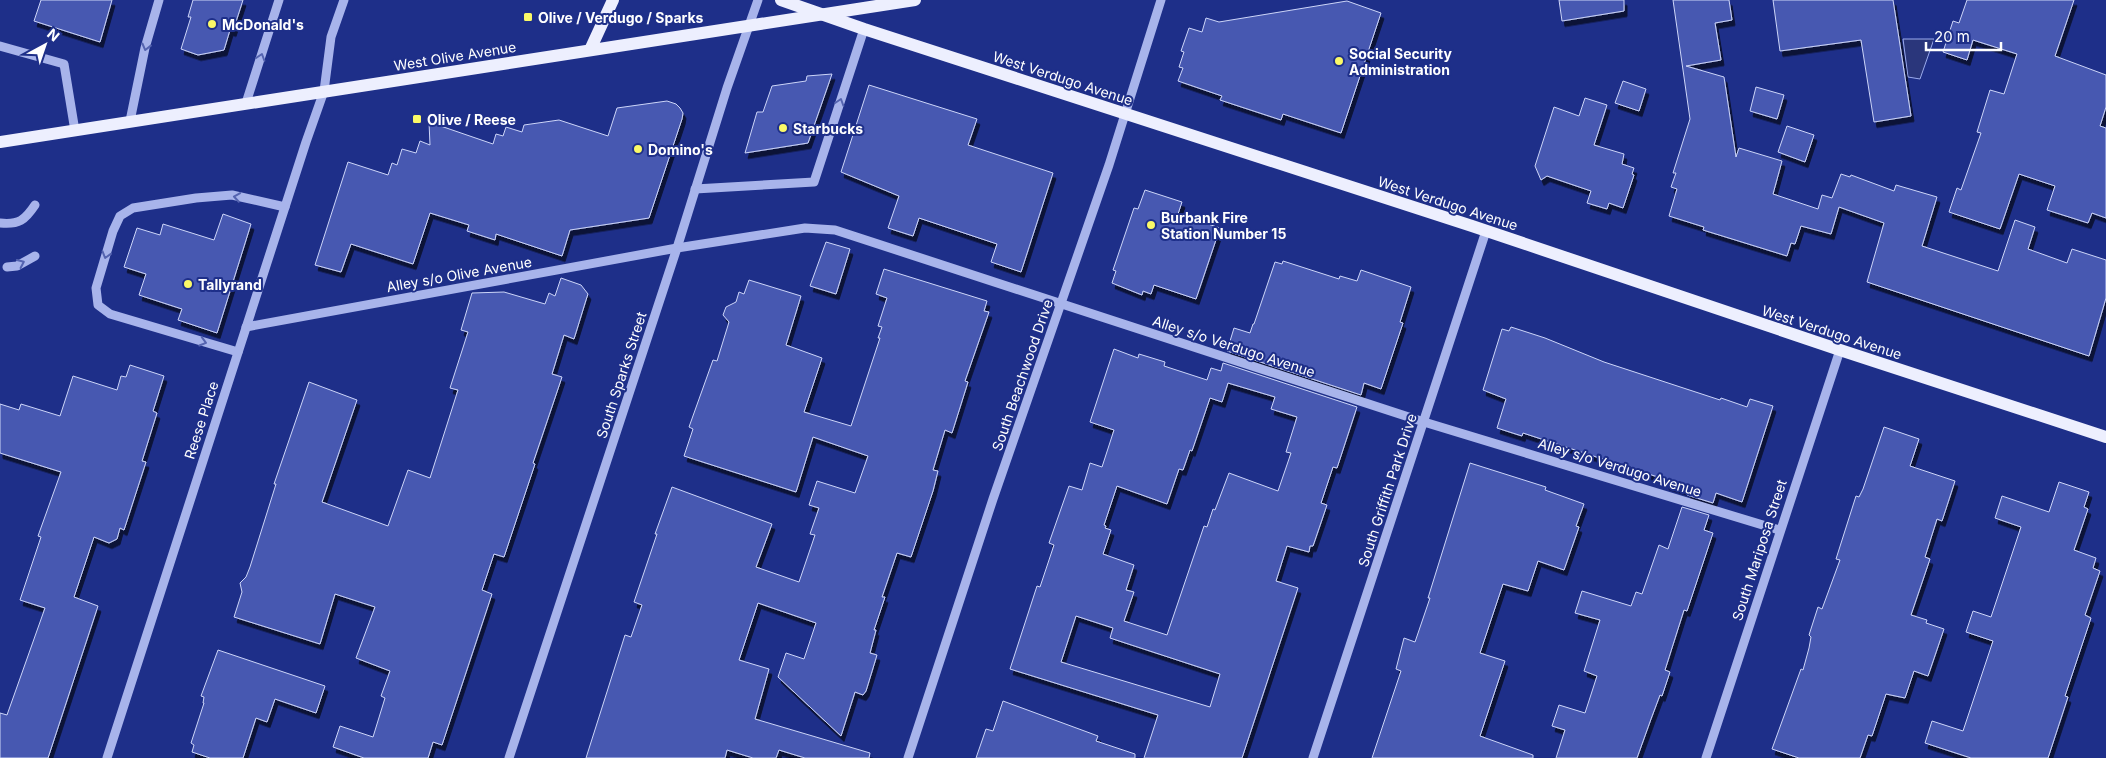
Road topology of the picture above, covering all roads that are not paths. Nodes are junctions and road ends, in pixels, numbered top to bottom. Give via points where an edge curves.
1 (159, 0) edge
2 (279, 0) edge
3 (344, 0) edge
4 (613, 0) edge
5 (758, 0) edge
6 (781, 0) edge
7 (915, 0) edge
8 (1161, 0) edge
9 (822, 15) junction
10 (748, 27) junction
11 (864, 29) junction
12 (0, 46) edge
13 (590, 50) junction
14 (324, 92) junction
15 (246, 103) junction
16 (1125, 114) junction
17 (130, 121) junction
18 (75, 131) junction
19 (0, 142) edge
20 (695, 189) junction
21 (36, 205) dead end
22 (285, 207) junction
23 (0, 223) edge
24 (1486, 231) junction
25 (677, 248) junction
26 (35, 256) dead end
27 (7, 268) dead end
28 (1062, 305) junction
29 (246, 327) junction
30 (1840, 350) junction
31 (238, 352) junction
32 (1424, 422) junction
33 (2106, 437) edge
34 (1779, 530) junction
35 (107, 758) edge
36 (509, 758) edge
37 (908, 758) edge
38 (1313, 758) edge
39 (1706, 758) edge

1 -> 17 street
15 -> 2 street
3 - 14 street, Reese Place via 331,37
4 - 13 main road
5 - 10 street, South Sparks Street
6 - 9 main road, West Verdugo Avenue
7 - 9 main road, West Olive Avenue
8 - 16 street, South Beachwood Drive
9 - 10 main road, West Olive Avenue
9 - 11 main road, West Verdugo Avenue
10 - 13 main road, West Olive Avenue
10 - 20 street, South Sparks Street
11 - 16 main road, West Verdugo Avenue
20 -> 11 street via 814,182
12 - 18 street via 64,64
13 - 14 main road, West Olive Avenue
14 - 15 main road, West Olive Avenue
14 - 22 street, Reese Place
15 - 17 main road, West Olive Avenue
16 - 24 main road, West Verdugo Avenue
16 - 28 street, South Beachwood Drive
17 - 18 main road, West Olive Avenue
18 - 19 main road, West Olive Avenue
20 - 25 street, South Sparks Street
21 - 23 street via 26,219 10,224
22 - 29 street, Reese Place
22 -> 31 street via 232,195 196,198 133,208 120,216 114,230 96,288 98,304 110,314
24 - 30 main road, West Verdugo Avenue
24 - 32 street, South Griffith Park Drive
25 - 28 street, Alley s/o Verdugo Avenue via 805,228 835,230
25 - 29 street, Alley s/o Olive Avenue
25 - 36 street, South Sparks Street
27 -> 26 street
28 - 32 street, Alley s/o Verdugo Avenue
28 - 37 street, South Beachwood Drive via 993,499
29 - 31 street, Reese Place
30 - 33 main road, West Verdugo Avenue
30 - 34 street, South Mariposa Street
31 - 35 street, Reese Place
32 - 34 street, Alley s/o Verdugo Avenue
32 - 38 street, South Griffith Park Drive
34 - 39 street, South Mariposa Street

